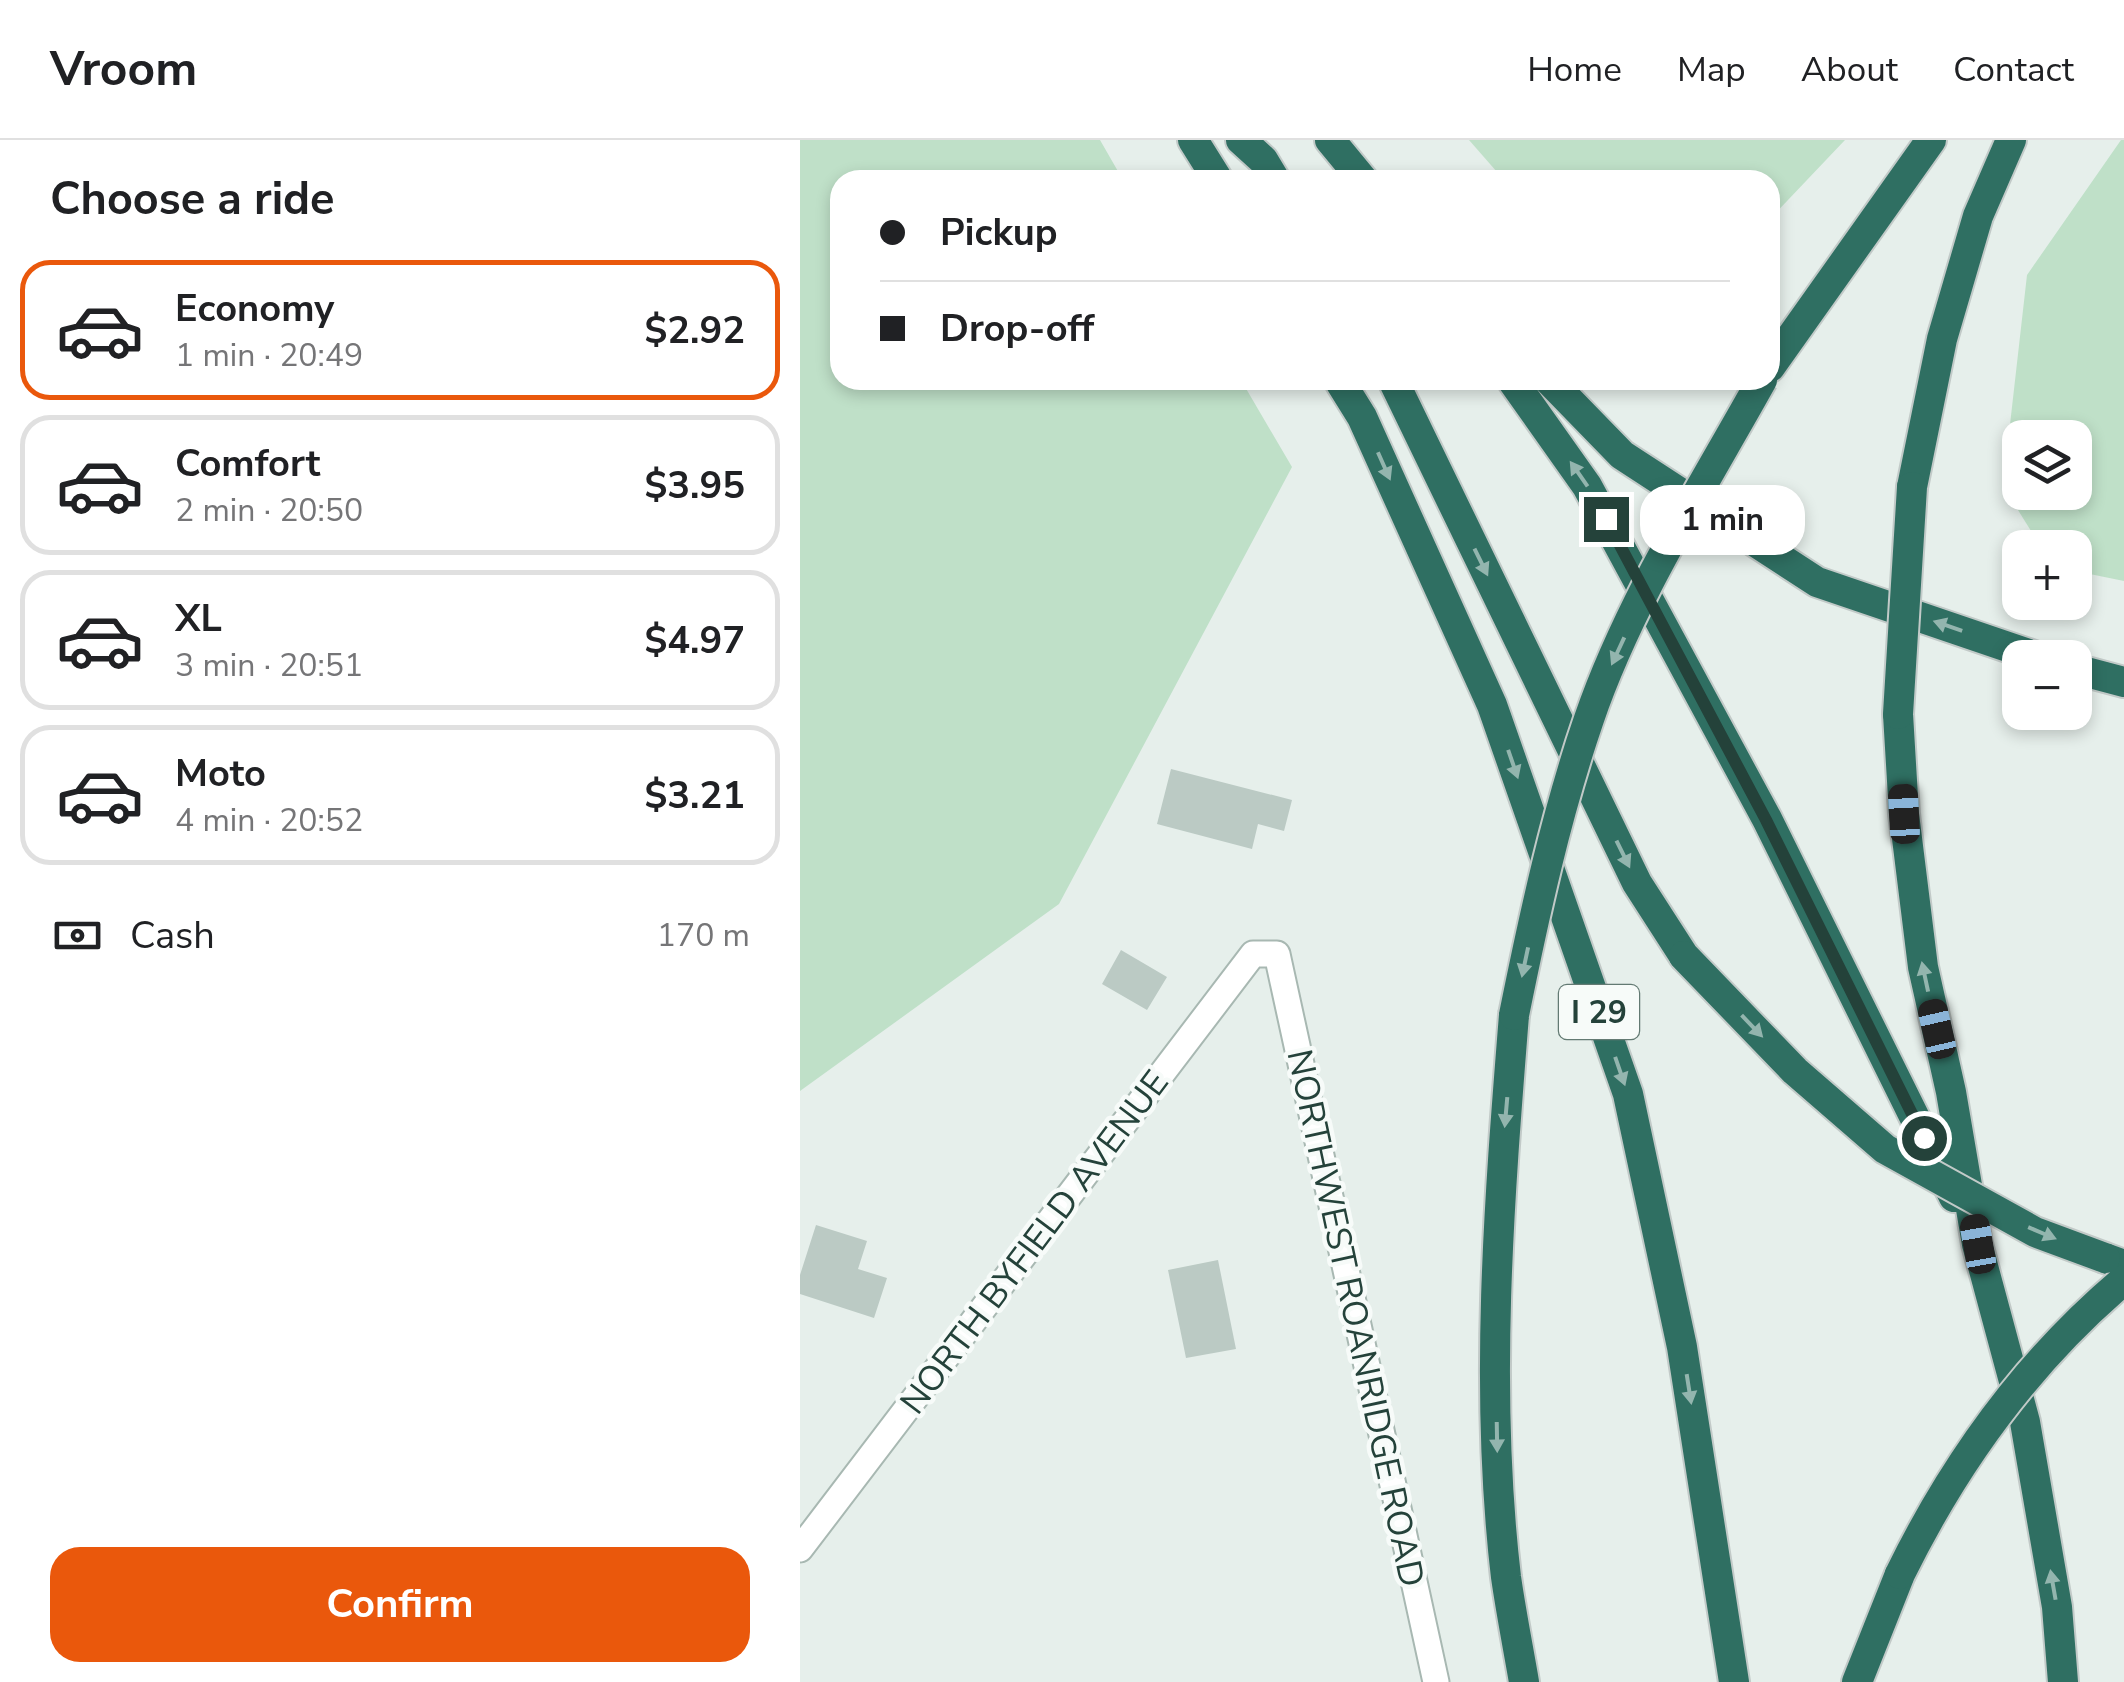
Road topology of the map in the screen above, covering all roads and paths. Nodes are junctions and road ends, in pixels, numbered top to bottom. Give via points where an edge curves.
1 (1193, 140) edge
2 (1241, 140) edge
3 (1330, 140) edge
4 (1931, 140) edge
5 (2011, 140) edge
6 (1212, 170) edge
7 (1269, 170) edge
8 (1356, 170) edge
9 (1780, 353) edge
10 (1345, 390) edge
11 (1397, 390) edge
12 (1519, 390) edge
13 (1560, 390) edge
14 (1757, 390) edge
15 (2002, 645) edge
16 (2092, 674) edge
17 (2124, 682) edge
18 (1277, 954) joint
19 (1978, 1244) junction
20 (2118, 1268) edge
21 (800, 1549) edge
22 (1436, 1682) edge
23 (1524, 1682) edge
24 (1734, 1682) edge
25 (1857, 1682) edge
26 (2063, 1682) edge

1 - 6 highway
2 - 7 highway
3 - 8 highway
4 - 9 highway
19 -> 5 highway, bridge via 1923,966 1898,714 1912,487 1942,339 1978,216
10 -> 24 highway, I 29 via 1492,705 1628,1094 1682,1347
11 -> 20 highway, bridge via 1637,883 1684,956 1794,1071 1886,1150 2035,1232
19 -> 12 highway via 1766,820 1588,486
15 -> 13 highway via 1817,582 1622,454
14 -> 23 highway, bridge via 1662,558 1589,718 1514,1015 1496,1296 1498,1464 1506,1577
16 - 17 highway
18 - 21 street, NORTH BYFIELD AVENUE via 1253,954
18 - 22 street, NORTHWEST ROANRIDGE ROAD
26 -> 19 highway via 2057,1607 2024,1422
20 - 25 highway, bridge via 1972,1446 1900,1574

